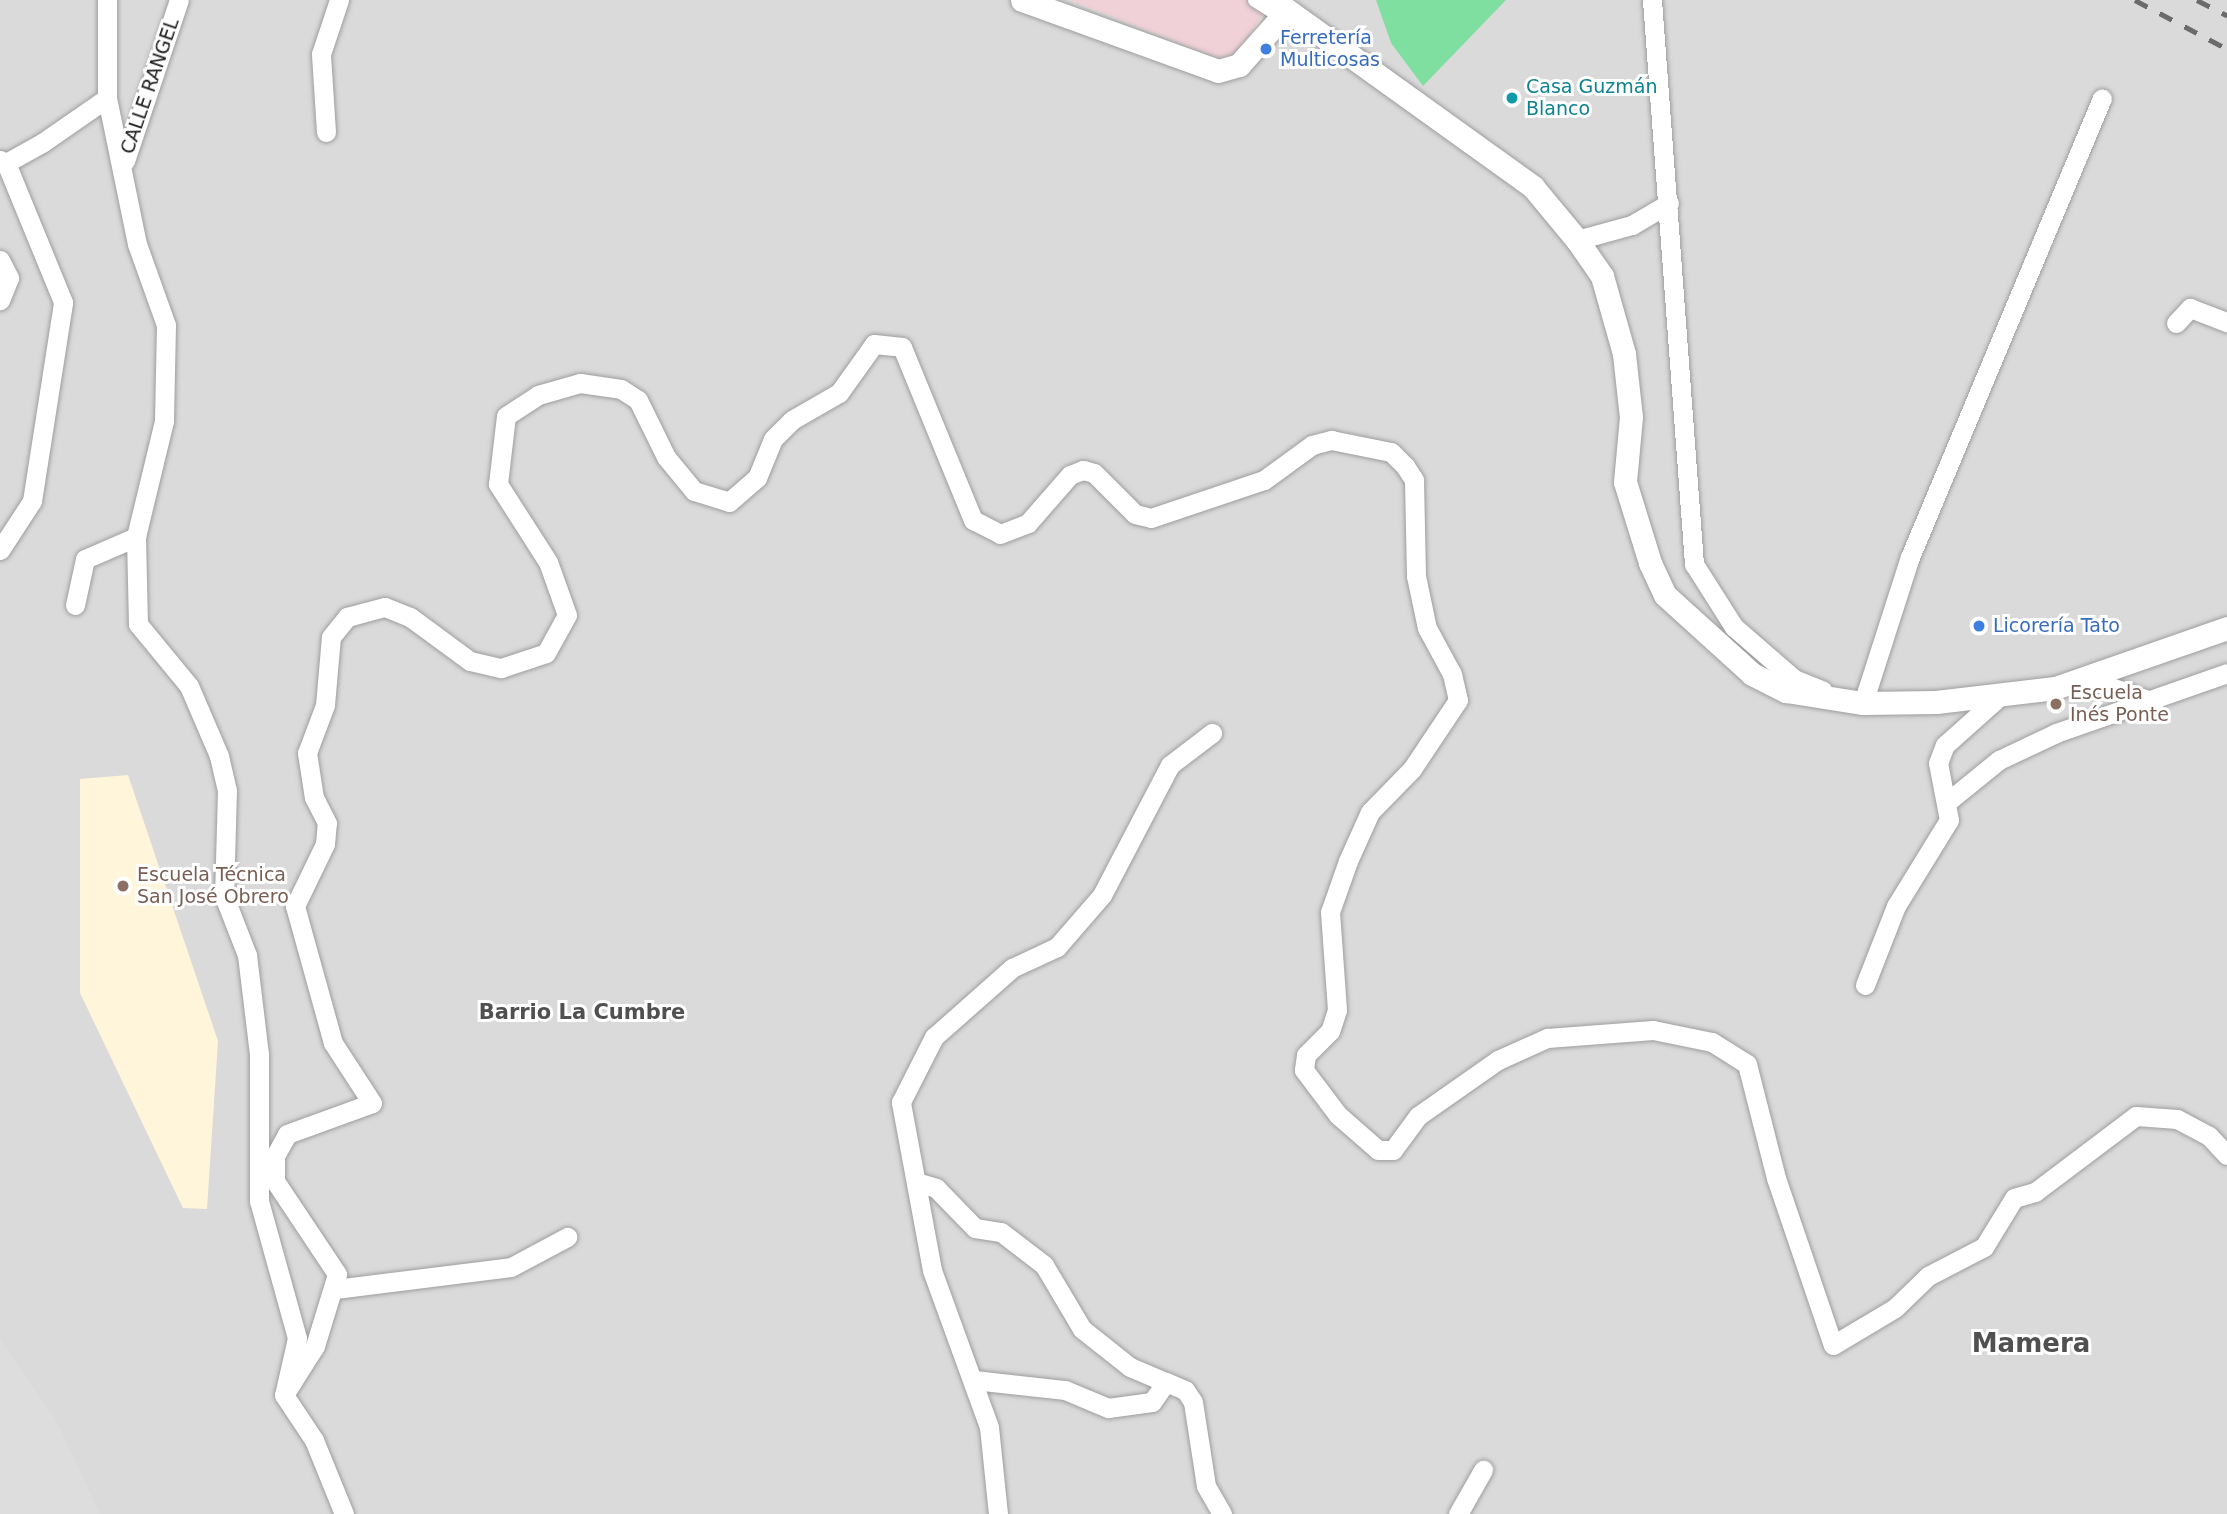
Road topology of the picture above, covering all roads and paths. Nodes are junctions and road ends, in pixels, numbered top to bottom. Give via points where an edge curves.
1 (107, 0) edge
2 (179, 0) edge
3 (339, 0) edge
4 (1022, 0) edge
5 (1255, 0) edge
6 (1652, 0) edge
7 (1284, 7) edge
8 (107, 98) junction
9 (2102, 99) dead end
10 (327, 132) dead end
11 (3, 162) edge
12 (122, 172) junction
13 (1668, 203) junction
14 (1577, 240) junction
15 (0, 260) edge
16 (0, 300) edge
17 (2227, 322) edge
18 (2176, 323) dead end
19 (135, 537) junction
20 (0, 550) edge
21 (75, 605) dead end
22 (2227, 628) edge
23 (2227, 673) edge
24 (2085, 678) junction
25 (2000, 696) junction
26 (1837, 697) junction
27 (2154, 702) junction
28 (1863, 703) junction
29 (1212, 733) dead end
30 (1946, 803) junction
31 (1866, 985) dead end
32 (2227, 1156) edge
33 (919, 1183) junction
34 (567, 1237) dead end
35 (335, 1289) junction
36 (974, 1380) junction
37 (1166, 1382) junction
38 (284, 1395) junction
39 (1483, 1470) dead end
40 (344, 1514) edge
41 (998, 1514) edge
42 (1222, 1514) edge
43 (1458, 1514) edge

1 - 8 street
2 - 12 street, CALLE RANGEL
3 - 10 street via 321,54
4 - 7 street via 1217,71 1239,65
5 - 7 street
6 - 13 street
7 - 14 street via 1532,187
8 - 11 street
8 - 12 street
9 - 28 street via 1910,557
11 - 20 street via 63,302 32,501
12 - 19 street via 137,244 166,325 164,421
13 - 14 street via 1632,225
13 - 26 street via 1694,564 1734,627 1794,679
14 - 26 street via 1602,276 1624,354 1631,417 1625,482 1665,595 1752,674 1786,691
15 - 16 street via 9,278
17 - 18 street via 2190,308
19 - 21 street via 85,559
19 - 38 street via 138,624 204,711 227,790 221,873 247,955 254,1009 259,1201 296,1338
22 - 24 street
23 - 27 street via 2176,686
24 - 25 street
24 - 27 street
25 - 28 street
25 - 30 street via 1945,745 1938,762
26 - 28 street
27 - 30 street via 2056,733 1998,760
29 - 33 street via 1170,765 1102,895 1057,947 1012,968 934,1037 901,1102
30 - 31 street via 1950,820 1896,906
32 - 35 street via 2209,1136 2177,1119 2136,1116 2035,1192 2014,1198 1984,1247 1928,1276 1895,1308 1833,1345 1776,1178 1747,1064 1712,1042 1653,1030 1547,1038 1498,1060 1418,1116 1393,1150 1378,1150 1338,1115 1304,1070 1306,1055 1330,1031 1337,1010 1330,912 1348,860 1370,811 1412,769 1458,699 1420,598 1414,480 1391,452 1331,440 1312,445 1264,480 1151,518 1135,514 1094,473 1083,470 1070,475 1028,523 1000,534 984,530 973,520 913,365 902,346 889,342 864,353 839,393 782,429 748,491 729,502 694,491 666,457 638,400 621,389 580,383 538,396 506,416 498,484 562,593 566,615 546,653 501,668 470,661 410,617 385,607 347,617 331,638 325,705 307,753 314,798 327,823 325,844 295,906 337,1052 372,1103 287,1134 275,1156 275,1181 333,1262
33 - 36 street via 932,1270
33 - 37 street via 936,1188 975,1228 1001,1232 1044,1265 1082,1329 1130,1367
34 - 35 street via 511,1267
35 - 38 street via 315,1346
36 - 37 street via 1044,1386 1121,1408 1152,1402
36 - 41 street via 989,1427
37 - 42 street via 1193,1402 1206,1486
38 - 40 street via 314,1440
39 - 43 street

